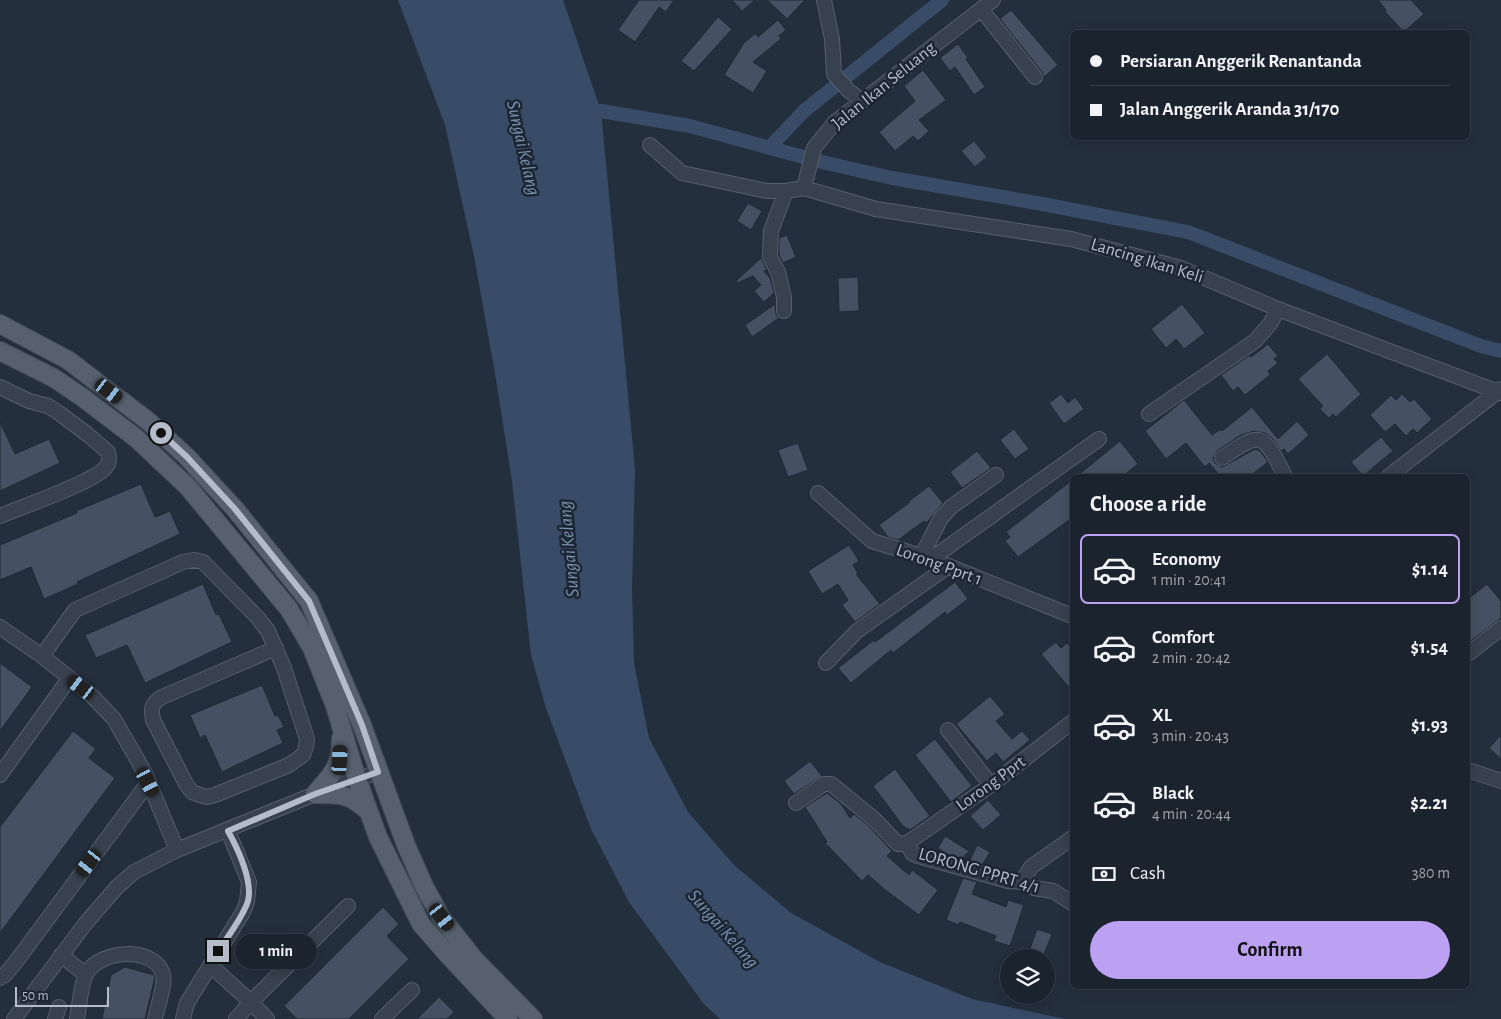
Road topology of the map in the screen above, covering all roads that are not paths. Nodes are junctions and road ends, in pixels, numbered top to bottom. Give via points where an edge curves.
1 (824, 0) edge
2 (993, 0) edge
3 (981, 10) junction
4 (1035, 77) dead end
5 (862, 101) junction
6 (650, 145) dead end
7 (804, 188) junction
8 (786, 191) junction
9 (1278, 309) junction
10 (784, 311) dead end
11 (0, 324) edge
12 (0, 351) edge
13 (96, 380) junction
14 (0, 387) edge
15 (1500, 391) edge
16 (82, 397) junction
17 (1149, 414) dead end
18 (1099, 440) dead end
19 (1222, 458) dead end
20 (1284, 474) edge
21 (1392, 474) edge
22 (996, 475) dead end
23 (818, 493) dead end
24 (0, 516) edge
25 (926, 558) junction
26 (947, 567) junction
27 (1070, 615) edge
28 (0, 626) edge
29 (1501, 628) edge
30 (276, 648) junction
31 (1470, 652) edge
32 (42, 656) junction
33 (826, 663) dead end
34 (69, 679) junction
35 (341, 724) junction
36 (1070, 724) edge
37 (948, 730) dead end
38 (1470, 771) edge
39 (378, 772) junction
40 (0, 775) edge
41 (357, 779) junction
42 (1501, 781) edge
43 (148, 782) junction
44 (991, 785) junction
45 (315, 794) junction
46 (796, 803) dead end
47 (369, 812) junction
48 (228, 831) junction
49 (1070, 839) edge
50 (907, 843) junction
51 (177, 850) junction
52 (1022, 882) junction
53 (1070, 901) edge
54 (348, 906) dead end
55 (61, 955) junction
56 (210, 965) junction
57 (86, 976) junction
58 (0, 978) edge
59 (412, 990) dead end
60 (251, 1002) junction
61 (14, 1019) edge
62 (77, 1019) edge
63 (155, 1019) edge
64 (183, 1019) edge
65 (236, 1019) edge
66 (267, 1019) edge
67 (382, 1019) edge
68 (508, 1019) edge
69 (533, 1019) edge

1 - 5 street via 832,39 834,74
2 - 3 street, Jalan Ikan Seluang
3 - 4 street
3 - 5 street, Jalan Ikan Seluang
5 - 7 street, Jalan Ikan Seluang via 835,122 814,148
6 - 8 street via 682,173
7 - 8 street
7 - 9 street, Lancing Ikan Keli via 876,209 1071,239 1181,268
8 - 10 street via 772,231 770,257 778,272
9 - 15 street, Lancing Ikan Keli
9 - 17 street via 1255,341
11 - 13 main road via 68,360
12 - 16 main road via 54,378
13 - 16 main road
13 - 39 main road via 187,457 241,516 309,601 362,725
14 - 24 street via 48,406 72,422 108,452 109,461 100,473 86,481
15 - 21 street
16 - 35 main road via 136,438 188,487 284,602 312,648
18 - 25 street
19 - 20 street via 1256,438 1273,452
22 - 25 street via 951,507 941,518
23 - 25 street, Lorong Pprt 1 via 872,541
25 - 26 street, Lorong Pprt 1
26 - 27 street, Lorong Pprt 1
26 - 33 street via 857,631
28 - 32 street
29 - 31 street
30 - 30 street via 305,734 303,755 288,765 207,797 192,792 153,720 153,704 160,698
30 - 32 street via 258,618 203,562 194,560 75,610
32 - 34 street
34 - 40 street
34 - 43 street via 92,696 114,719
35 - 41 main road
35 - 45 main road via 340,760 336,770
36 - 44 street, Lorong Pprt
37 - 44 street
38 - 42 street
39 - 41 street
39 - 69 main road via 424,886 442,917 474,959
41 - 45 street
41 - 47 main road
43 - 51 street
43 - 58 street via 18,959
44 - 50 street, Lorong Pprt
45 - 47 main road via 346,795
45 - 48 street
46 - 50 street, LORONG PPRT 4/1 via 824,784 831,784 874,819 898,844
47 - 68 main road via 421,924
48 - 51 street
48 - 56 street via 249,882 249,892 243,912
49 - 52 street via 1031,867
50 - 52 street, LORONG PPRT 4/1 via 912,853 918,856
51 - 55 street via 134,872
52 - 53 street, LORONG PPRT 4/1 via 1053,891
54 - 60 street
55 - 57 street
55 - 61 street
56 - 60 street
56 - 64 street via 187,1003
57 - 62 street
57 - 63 street via 104,957 123,954 143,956 153,962 164,976
59 - 67 street
60 - 65 street
60 - 66 street

